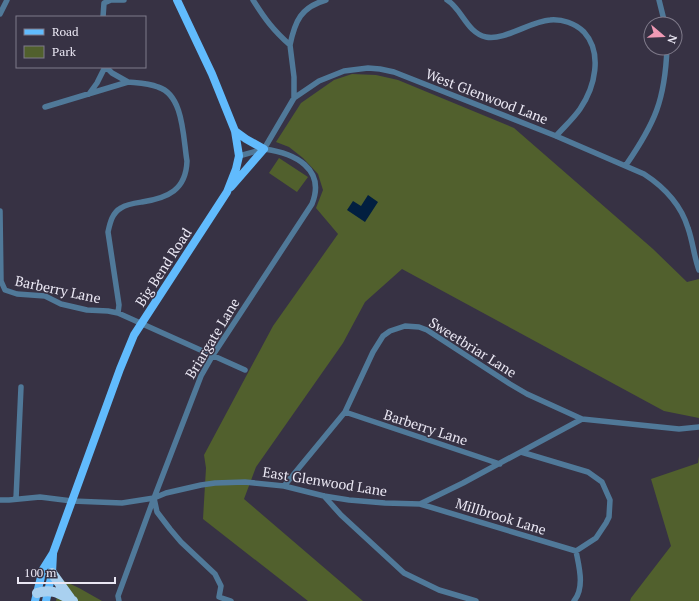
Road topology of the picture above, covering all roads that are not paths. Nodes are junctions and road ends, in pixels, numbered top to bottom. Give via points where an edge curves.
1 (7, 0) edge
2 (111, 0) edge
3 (124, 0) edge
4 (177, 0) edge
5 (253, 0) edge
6 (326, 0) edge
7 (447, 0) edge
8 (659, 0) edge
9 (104, 2) edge
10 (0, 14) edge
11 (103, 16) edge
12 (663, 16) edge
13 (290, 45) junction
14 (666, 56) edge
15 (104, 68) edge
16 (106, 68) edge
17 (128, 82) junction
18 (89, 94) junction
19 (294, 98) junction
20 (45, 108) dead end
21 (235, 131) junction
22 (556, 136) junction
23 (264, 149) junction
24 (239, 156) junction
25 (626, 165) junction
26 (227, 192) junction
27 (0, 211) edge
28 (699, 270) edge
29 (118, 313) junction
30 (141, 324) junction
31 (213, 355) junction
32 (245, 370) dead end
33 (21, 387) dead end
34 (345, 412) junction
35 (582, 419) junction
36 (699, 427) edge
37 (521, 452) junction
38 (500, 464) junction
39 (284, 486) junction
40 (324, 496) junction
41 (154, 498) junction
42 (16, 499) junction
43 (0, 500) edge
44 (72, 501) junction
45 (420, 504) junction
46 (576, 551) junction
47 (53, 553) junction
48 (52, 573) junction
49 (48, 590) junction
50 (36, 597) edge
51 (218, 599) edge
52 (46, 601) edge
53 (73, 601) edge
54 (118, 601) edge
55 (231, 601) edge
56 (476, 601) edge
57 (574, 601) edge

1 - 10 street
2 - 3 street
2 - 9 street
4 - 21 main road, Big Bend Road via 212,74
5 - 13 street via 269,24
6 - 13 street via 316,3 301,14
7 - 22 street via 453,3 475,32 487,38 550,20 575,25 588,37 593,45 595,57 593,80 581,108
8 - 12 street
9 - 11 street
13 - 19 street
14 - 25 street via 660,105 643,141
15 - 18 street
16 - 17 street
17 - 18 street
17 - 29 street via 157,86 168,92 178,107 187,167 176,189 165,197 129,204 114,214 108,232
18 - 20 street
19 - 22 street, West Glenwood Lane via 319,80 344,71 380,69 394,72
19 - 23 street, West Glenwood Lane
21 - 23 main road
21 - 24 main road, Big Bend Road
22 - 25 street, West Glenwood Lane
23 - 24 street
23 - 26 main road
23 - 31 street, Briargate Lane via 276,150 293,157 309,168 314,176 314,198
24 - 26 main road, Big Bend Road
25 - 28 street, West Glenwood Lane via 657,182 677,204 688,229
26 - 30 main road, Big Bend Road
27 - 29 street, Barberry Lane via 1,282 5,290 17,294 45,296 61,304 87,310
29 - 30 street, Barberry Lane
30 - 31 street, Barberry Lane
30 - 44 main road, Big Bend Road via 123,362
31 - 32 street, Barberry Lane
31 - 41 street, Briargate Lane via 201,376
33 - 42 street
34 - 35 street, Sweetbriar Lane via 378,343 390,331 411,325 435,334 527,394
34 - 38 street, Barberry Lane
34 - 39 street, Sweetbriar Lane
35 - 36 street via 679,429
35 - 37 street, East Glenwood Lane
37 - 38 street, East Glenwood Lane
37 - 46 street via 588,472 602,482 610,500 606,524 596,538
38 - 45 street, East Glenwood Lane
39 - 40 street, East Glenwood Lane
39 - 41 street, East Glenwood Lane via 245,482 215,483
40 - 45 street, East Glenwood Lane via 385,504
40 - 56 street via 404,573 439,590
41 - 44 street, East Glenwood Lane via 122,503
41 - 51 street via 157,512 170,529 215,574 221,586
41 - 54 street, Briargate Lane
42 - 43 street, East Glenwood Lane
42 - 44 street, East Glenwood Lane via 40,497
44 - 47 main road, Big Bend Road
45 - 46 street, Millbrook Lane
46 - 57 street via 581,577 578,596
47 - 48 main road, Big Bend Road
47 - 50 main road, Big Bend Road via 43,569
48 - 49 main road, Big Bend Road
48 - 53 highway
49 - 50 highway
49 - 52 main road, Big Bend Road
49 - 53 highway
51 - 55 street

